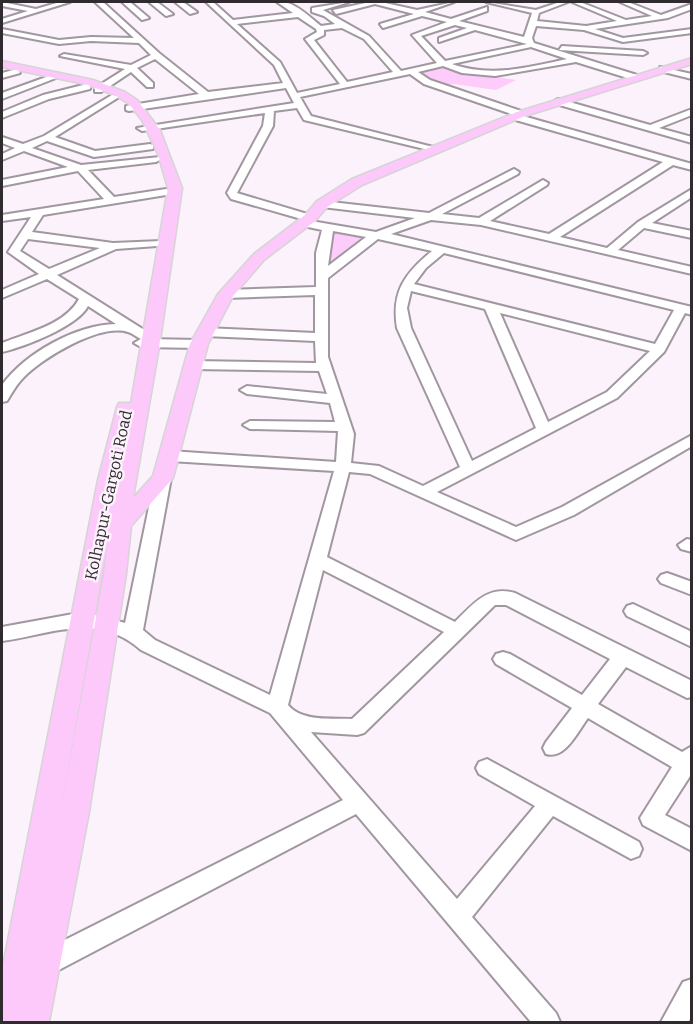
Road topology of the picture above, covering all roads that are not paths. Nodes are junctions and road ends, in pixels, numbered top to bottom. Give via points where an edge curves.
1 (12, 2) edge
2 (66, 2) edge
3 (99, 2) edge
4 (126, 2) edge
5 (153, 2) edge
6 (179, 2) edge
7 (209, 2) edge
8 (346, 2) edge
9 (379, 2) edge
10 (417, 2) edge
11 (422, 2) edge
12 (452, 2) edge
13 (495, 2) edge
14 (565, 2) edge
15 (575, 2) edge
16 (623, 2) edge
17 (2, 4) edge
18 (47, 4) edge
19 (298, 6) edge
20 (438, 6) junction
21 (468, 6) dead end
22 (692, 6) edge
23 (396, 7) junction
24 (546, 8) junction
25 (484, 9) dead end
26 (643, 10) junction
27 (37, 11) junction
28 (193, 12) dead end
29 (536, 12) junction
30 (420, 13) junction
31 (169, 14) dead end
32 (224, 14) junction
33 (327, 14) junction
34 (607, 15) junction
35 (436, 17) junction
36 (661, 17) junction
37 (145, 18) dead end
38 (589, 18) dead end
39 (579, 19) dead end
40 (570, 20) junction
41 (2, 21) edge
42 (232, 22) junction
43 (453, 22) junction
44 (532, 22) junction
45 (624, 22) junction
46 (342, 26) junction
47 (383, 26) dead end
48 (474, 27) junction
49 (320, 28) junction
50 (586, 28) junction
51 (405, 29) dead end
52 (2, 30) edge
53 (692, 30) edge
54 (492, 32) junction
55 (671, 34) junction
56 (659, 36) junction
57 (512, 37) junction
58 (473, 38) dead end
59 (442, 40) dead end
60 (139, 41) junction
61 (692, 41) edge
62 (494, 44) dead end
63 (532, 44) junction
64 (643, 53) dead end
65 (156, 55) junction
66 (64, 56) dead end
67 (577, 59) junction
68 (692, 61) edge
69 (444, 64) junction
70 (132, 68) junction
71 (663, 69) junction
72 (5, 70) edge
73 (412, 71) junction
74 (399, 74) junction
75 (634, 77) junction
76 (692, 77) edge
77 (52, 78) junction
78 (150, 85) dead end
79 (288, 85) junction
80 (345, 85) junction
81 (196, 87) junction
82 (176, 90) dead end
83 (206, 95) junction
84 (2, 96) edge
85 (111, 96) junction
86 (296, 101) junction
87 (559, 102) junction
88 (182, 108) dead end
89 (270, 109) junction
90 (692, 112) edge
91 (2, 115) edge
92 (518, 115) junction
93 (653, 128) junction
94 (47, 138) junction
95 (2, 140) edge
96 (150, 140) junction
97 (692, 140) edge
98 (25, 147) junction
99 (434, 150) junction
100 (2, 157) edge
101 (672, 161) junction
102 (692, 166) edge
103 (80, 168) junction
104 (513, 172) dead end
105 (2, 183) edge
106 (543, 183) dead end
107 (166, 192) junction
108 (692, 192) edge
109 (112, 201) junction
110 (322, 204) junction
111 (38, 213) junction
112 (431, 216) junction
113 (2, 218) edge
114 (307, 221) junction
115 (481, 222) junction
116 (692, 223) edge
117 (642, 225) junction
118 (328, 228) junction
119 (686, 233) edge
120 (25, 235) junction
121 (375, 236) junction
122 (551, 238) junction
123 (157, 243) junction
124 (114, 246) junction
125 (442, 249) junction
126 (14, 252) junction
127 (609, 252) junction
128 (2, 257) edge
129 (689, 267) edge
130 (50, 274) junction
131 (321, 284) junction
132 (408, 286) junction
133 (2, 294) edge
134 (226, 294) junction
135 (86, 298) junction
136 (490, 305) junction
137 (686, 310) edge
138 (142, 337) junction
139 (321, 337) junction
140 (202, 338) junction
141 (2, 348) edge
142 (659, 349) junction
143 (192, 364) junction
144 (324, 367) junction
145 (247, 390) dead end
146 (2, 398) edge
147 (336, 399) junction
148 (250, 425) dead end
149 (344, 427) junction
150 (544, 430) junction
151 (692, 440) edge
152 (170, 456) junction
153 (343, 467) junction
154 (468, 468) junction
155 (163, 478) junction
156 (424, 492) junction
157 (120, 525) junction
158 (318, 560) junction
159 (667, 579) dead end
160 (692, 589) edge
161 (633, 611) dead end
162 (84, 619) junction
163 (106, 623) junction
164 (457, 631) junction
165 (133, 632) junction
166 (2, 634) edge
167 (692, 640) edge
168 (622, 658) junction
169 (503, 659) dead end
170 (692, 689) edge
171 (585, 706) junction
172 (283, 714) junction
173 (553, 748) dead end
174 (688, 759) edge
175 (487, 768) dead end
176 (359, 802) junction
177 (550, 803) junction
178 (692, 841) edge
179 (631, 849) dead end
180 (458, 917) junction
181 (44, 964) junction
182 (692, 991) edge
183 (8, 1023) edge
184 (32, 1023) edge
185 (547, 1023) edge
186 (674, 1023) edge

1 - 17 street
2 - 18 street
3 - 60 street
4 - 37 street
5 - 31 street
6 - 28 street
7 - 32 street
8 - 33 street via 315,10
9 - 23 street
9 - 33 street
10 - 23 street
11 - 20 street
12 - 20 street
13 - 29 street
14 - 24 street
15 - 34 street
16 - 26 street
17 - 27 street
18 - 27 street
19 - 32 street
19 - 33 street
19 - 42 street
19 - 49 street
20 - 30 street
21 - 35 street
22 - 36 street
23 - 30 street
24 - 29 street
24 - 40 street
25 - 43 street
26 - 34 street
26 - 36 street
27 - 41 street
29 - 44 street
30 - 35 street
30 - 47 street
32 - 42 street
33 - 46 street
34 - 38 street
34 - 45 street
35 - 43 street
35 - 51 street
36 - 45 street
36 - 53 street
39 - 40 street
40 - 50 street
42 - 79 street via 277,64
43 - 48 street
43 - 69 street via 417,35
44 - 50 street
44 - 63 street
45 - 50 street
45 - 56 street
46 - 49 street
46 - 74 street via 355,27
48 - 54 street
48 - 59 street
49 - 80 street via 321,33 309,39
50 - 56 street via 623,40
52 - 60 street via 59,42
53 - 55 street
54 - 57 street
54 - 58 street
55 - 56 street
55 - 61 street
57 - 62 street
57 - 63 street
60 - 65 street
63 - 64 street
63 - 67 street
63 - 69 street
65 - 70 street
65 - 81 street
66 - 70 street
67 - 69 street via 501,75 479,74
67 - 75 street
68 - 71 main road
69 - 73 street
70 - 78 street
70 - 85 street
71 - 75 main road
71 - 76 street
72 - 77 main road
72 - 85 main road
73 - 74 street
73 - 92 street via 427,82
74 - 80 street
75 - 87 main road
77 - 84 street
77 - 85 main road
79 - 83 street
79 - 86 street
80 - 86 street
81 - 82 street
81 - 83 street
83 - 85 street
83 - 88 street via 214,103
85 - 91 street via 46,97
85 - 94 street
85 - 96 main road, Kolhapur-Gargoti Road
86 - 89 street
86 - 99 street via 307,118
87 - 92 main road
87 - 93 street
89 - 96 street via 224,112
89 - 114 street via 268,126 232,193
90 - 93 street
92 - 99 main road
92 - 101 street
93 - 97 street
94 - 96 street via 94,154
94 - 98 street
95 - 98 street
96 - 103 street
96 - 107 main road, Kolhapur-Gargoti Road
96 - 138 main road via 169,166 175,188
98 - 100 street
98 - 103 street
99 - 110 main road via 357,182
101 - 102 street
101 - 122 street
103 - 105 street
103 - 109 street
104 - 112 street
106 - 115 street
107 - 109 street
107 - 123 main road, Kolhapur-Gargoti Road
108 - 117 street
109 - 111 street
110 - 112 street
110 - 114 main road
111 - 113 street
111 - 120 street
112 - 115 street
112 - 121 street
114 - 118 street
114 - 134 main road via 259,257
115 - 122 street
116 - 119 street
117 - 119 street
117 - 127 street
118 - 121 street
118 - 131 street
120 - 124 street
120 - 126 street
121 - 125 street
121 - 131 street
122 - 127 street
123 - 124 street
123 - 138 main road, Kolhapur-Gargoti Road
124 - 130 street
125 - 132 street via 430,257
125 - 137 street
126 - 128 street
126 - 130 street
127 - 129 street
130 - 133 street
130 - 135 street
131 - 134 street
131 - 139 street
132 - 136 street
132 - 154 street via 401,304 404,328
134 - 140 main road
135 - 138 street
135 - 141 street via 78,314 67,321
136 - 142 street
136 - 150 street
137 - 142 street
138 - 140 street
138 - 146 street via 108,328 30,362 6,386
138 - 157 main road
138 - 162 main road, Kolhapur-Gargoti Road via 108,480
139 - 140 street
139 - 144 street
140 - 143 main road
142 - 150 street via 612,395
143 - 144 street
143 - 152 main road
144 - 147 street
145 - 147 street
147 - 149 street
148 - 149 street
149 - 153 street
150 - 154 street
151 - 156 street via 568,511 516,534
152 - 153 street
152 - 155 main road
153 - 156 street via 373,469
153 - 158 street
154 - 156 street
155 - 157 main road
155 - 165 street
157 - 163 main road
158 - 164 street
158 - 172 street
159 - 160 street
161 - 167 street
162 - 163 street
162 - 166 street
162 - 183 main road, Kolhapur-Gargoti Road
163 - 165 street
163 - 181 main road via 75,812
164 - 168 street via 490,599 509,598
164 - 172 street via 357,727 321,726
165 - 172 street via 148,645
168 - 170 street
168 - 171 street
169 - 171 street
171 - 173 street
171 - 174 street
172 - 176 street
174 - 178 street via 651,818
175 - 177 street
176 - 180 street
176 - 181 street
177 - 179 street
177 - 180 street
180 - 185 street
181 - 184 main road
182 - 186 street

